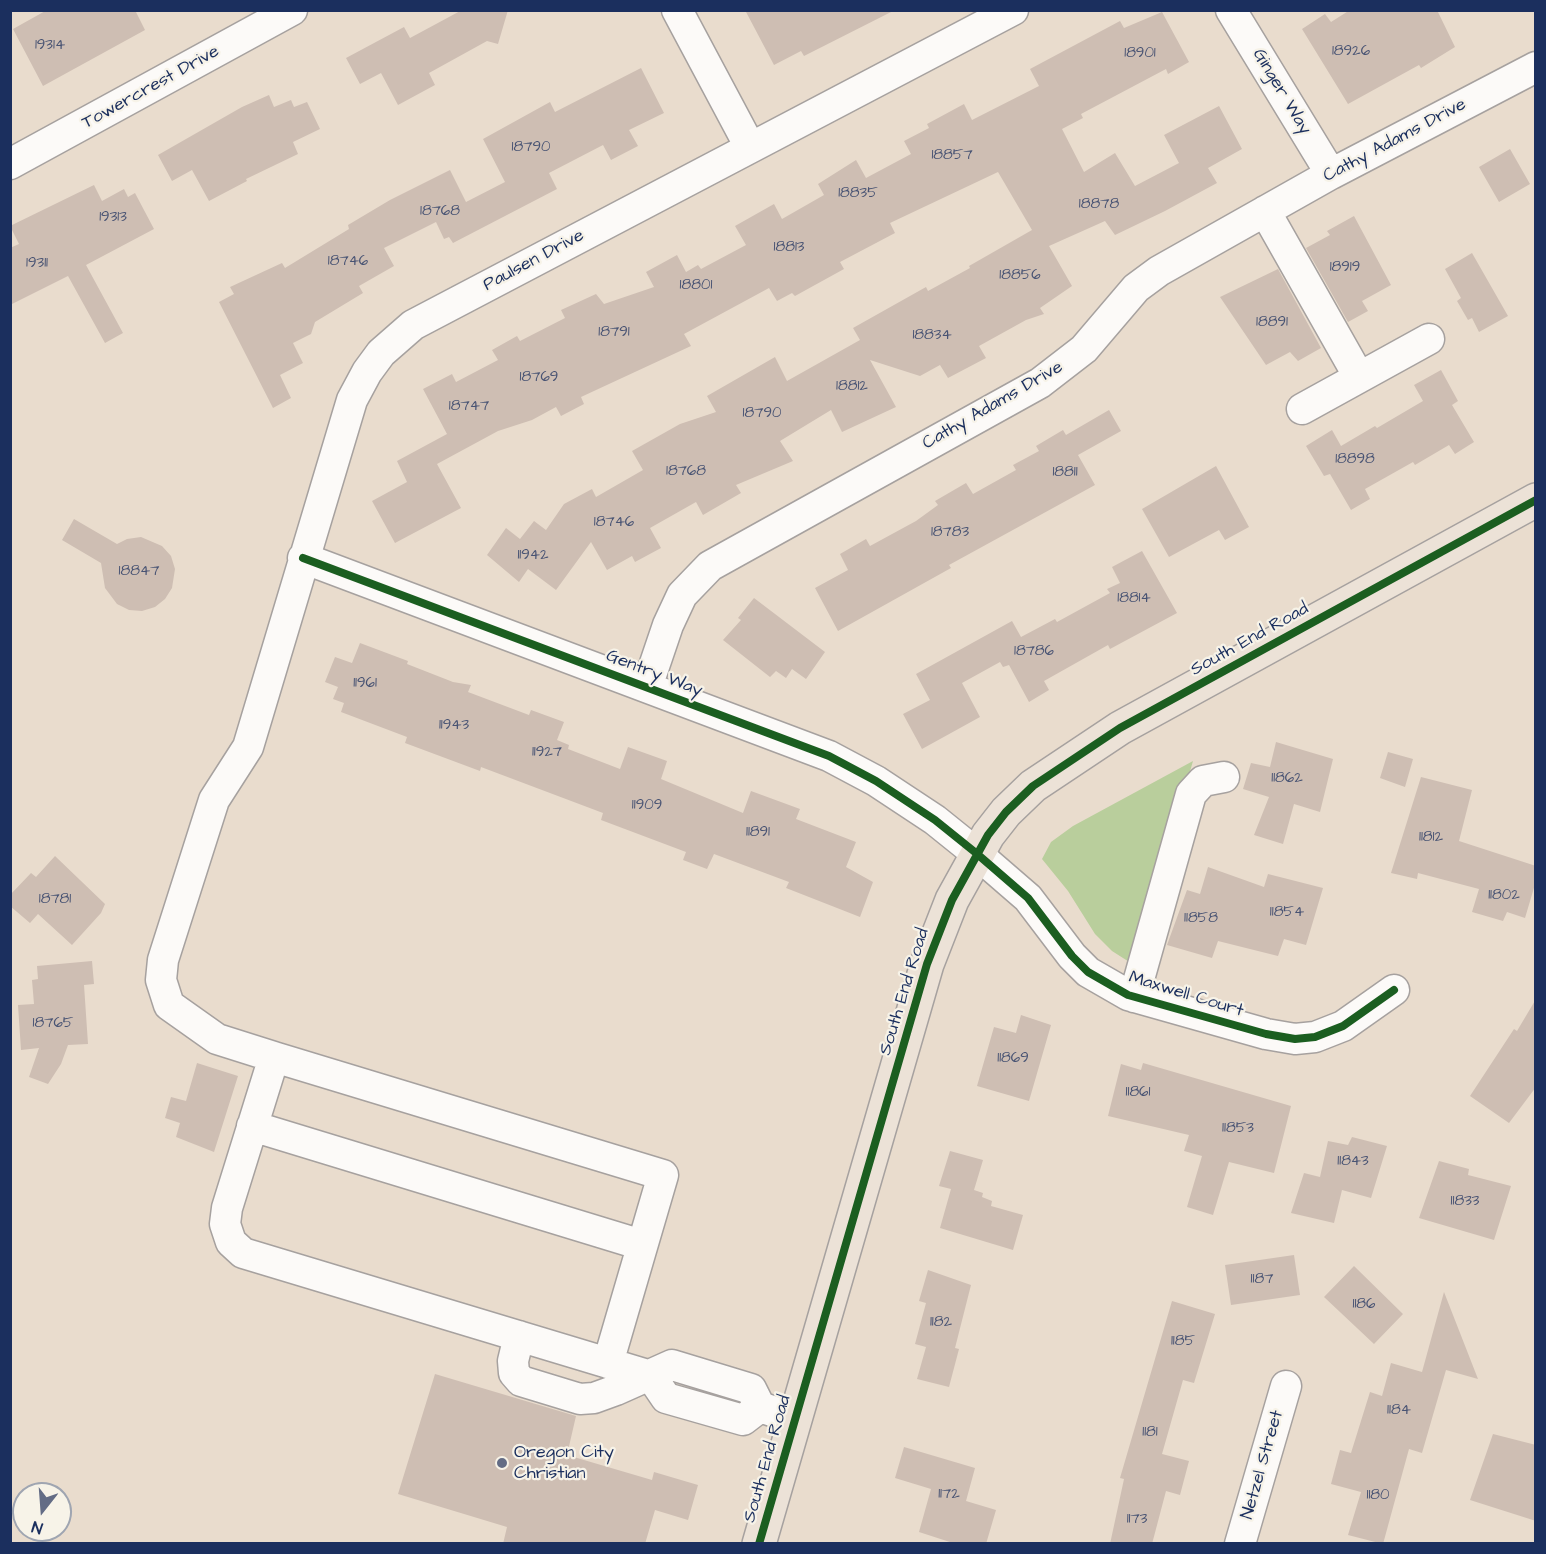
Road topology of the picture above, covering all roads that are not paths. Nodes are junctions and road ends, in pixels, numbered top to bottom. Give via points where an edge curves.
1 (292, 10) edge
2 (677, 10) edge
3 (1013, 10) edge
4 (1231, 10) edge
5 (242, 22) edge
6 (1536, 67) edge
7 (750, 147) junction
8 (10, 164) edge
9 (1331, 174) junction
10 (1265, 211) junction
11 (1429, 339) dead end
12 (1359, 377) junction
13 (1302, 410) dead end
14 (1536, 500) edge
15 (303, 558) junction
16 (647, 687) junction
17 (1224, 777) dead end
18 (976, 853) junction
19 (1394, 990) dead end
20 (1134, 997) junction
21 (274, 1057) junction
22 (252, 1126) junction
23 (642, 1245) junction
24 (519, 1336) junction
25 (608, 1363) junction
26 (651, 1376) junction
27 (1286, 1386) dead end
28 (796, 1418) junction
29 (759, 1544) edge
30 (1240, 1544) edge

1 - 5 street, Towercrest Drive
2 - 7 street
3 - 7 street, Paulsen Drive
4 - 9 street, Ginger Way
5 - 8 street, Towercrest Drive
6 - 9 street, Cathy Adams Drive
7 - 15 street, Paulsen Drive via 413,325 381,353 352,400
9 - 10 street, Cathy Adams Drive
10 - 12 street
10 - 16 street, Cathy Adams Drive via 1136,288 1084,348 1040,383 710,566 682,595
11 - 12 street
12 - 13 street
14 - 18 main road, South End Road via 1120,728 1033,786 1006,812
15 - 16 street, Gentry Way
15 - 21 street, Paulsen Drive via 248,747 214,800 163,960 161,981 169,1005 190,1022 217,1039
16 - 18 street, Gentry Way via 829,756 876,781
17 - 20 street via 1203,781 1191,794
18 - 20 street, Maxwell Court via 1028,898 1088,972
18 - 28 main road, South End Road via 927,964
19 - 20 street, Maxwell Court via 1343,1026 1315,1037 1295,1039
21 - 22 street
21 - 23 street, Paulsen Drive via 663,1175
22 - 23 street
22 - 24 street via 225,1224 231,1242 243,1253
23 - 25 street
24 - 25 street
24 - 26 street via 513,1361 514,1373 521,1381 580,1399 594,1398
25 - 26 street
26 - 28 street via 666,1398 743,1420 760,1407
27 - 30 street, Netzel Street
28 - 29 main road, South End Road

